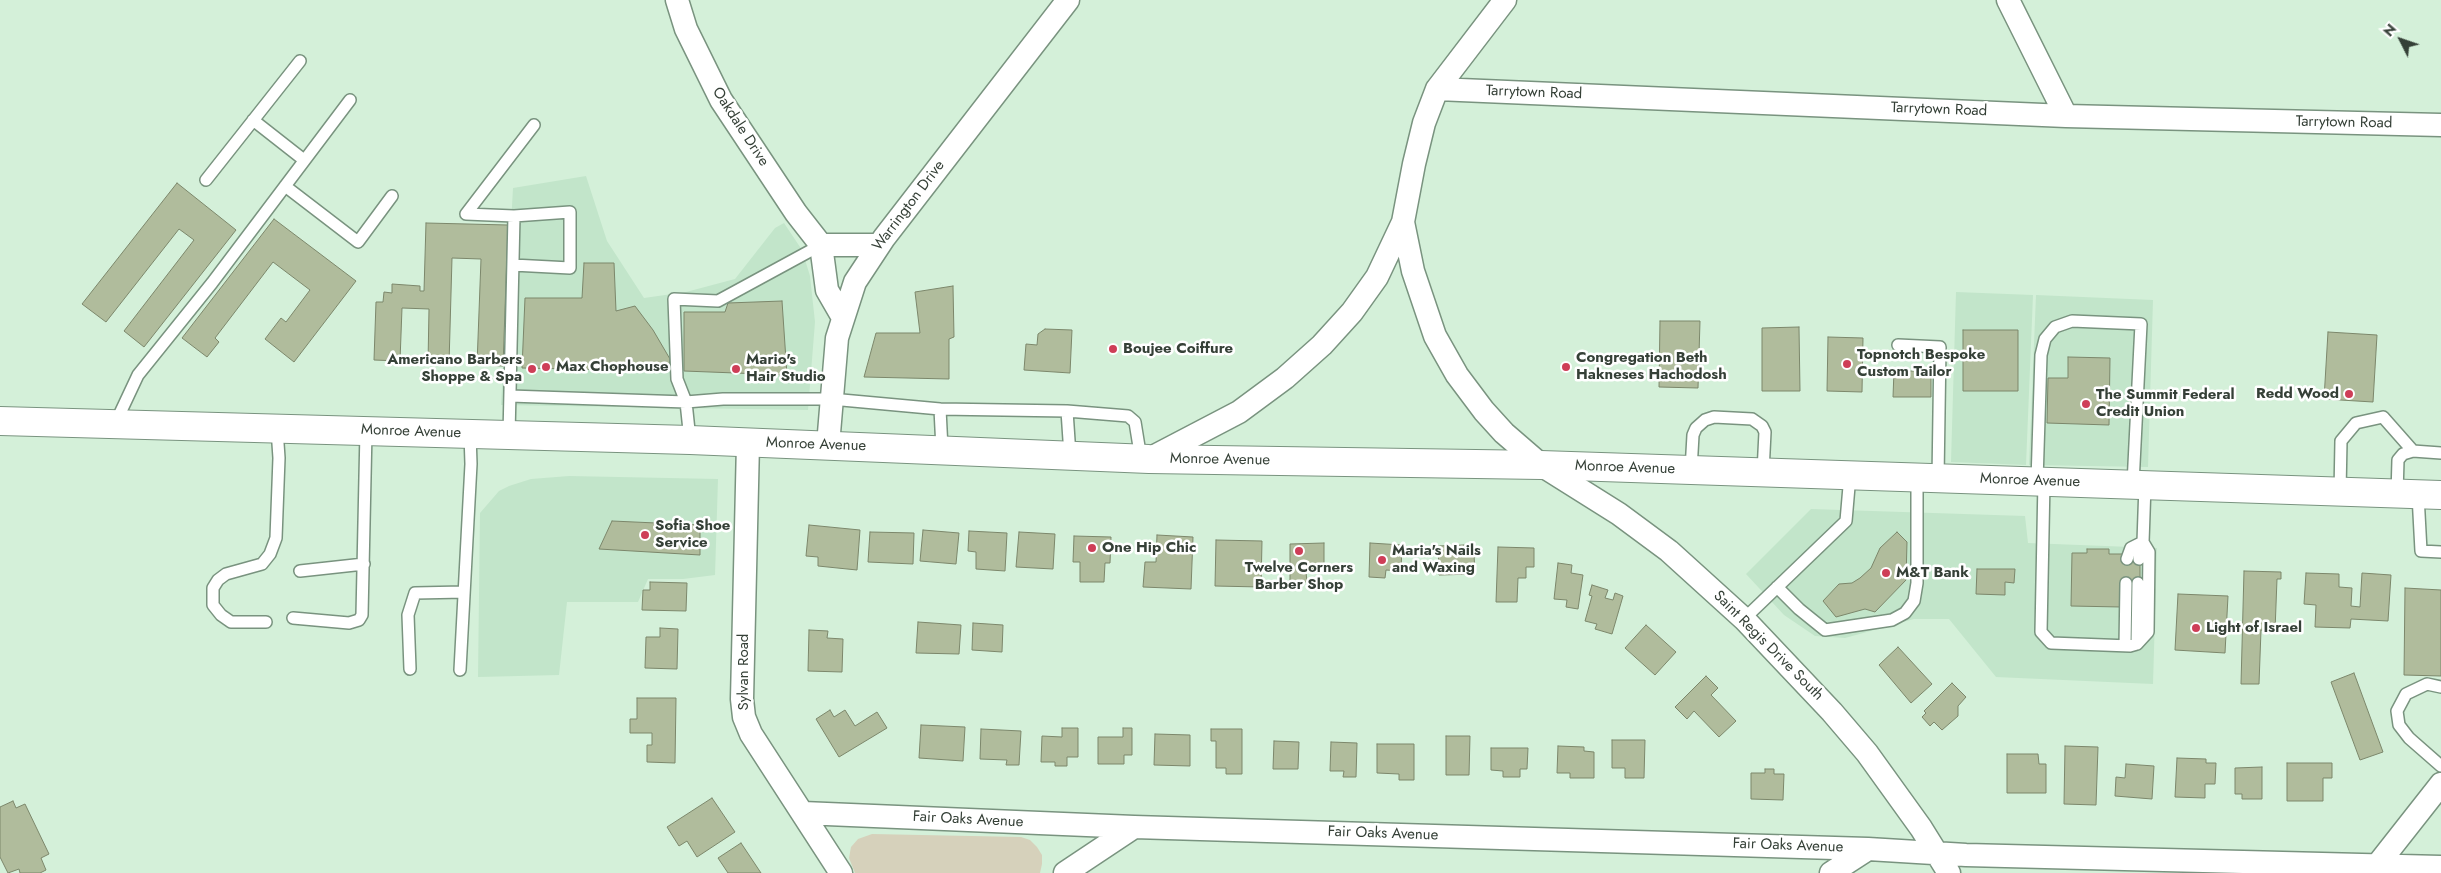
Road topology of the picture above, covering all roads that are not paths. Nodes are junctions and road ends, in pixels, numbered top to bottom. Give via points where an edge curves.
1 (676, 0) edge
2 (1068, 0) edge
3 (1505, 0) edge
4 (2008, 0) edge
5 (300, 61) dead end
6 (1437, 89) junction
7 (350, 100) dead end
8 (2066, 116) junction
9 (253, 120) junction
10 (534, 125) dead end
11 (2441, 125) edge
12 (304, 160) junction
13 (206, 180) dead end
14 (285, 186) junction
15 (392, 196) dead end
16 (514, 216) junction
17 (1403, 222) junction
18 (821, 245) junction
19 (879, 245) junction
20 (513, 266) junction
21 (842, 316) junction
22 (1898, 345) dead end
23 (510, 396) junction
24 (831, 399) junction
25 (686, 402) junction
26 (940, 409) junction
27 (1067, 411) junction
28 (0, 421) edge
29 (115, 424) junction
30 (277, 429) junction
31 (366, 431) junction
32 (470, 434) junction
33 (510, 435) junction
34 (690, 440) junction
35 (748, 443) junction
36 (828, 446) junction
37 (942, 449) junction
38 (2413, 451) junction
39 (2441, 453) edge
40 (1070, 455) junction
41 (1145, 459) junction
42 (1541, 465) junction
43 (1691, 470) junction
44 (1764, 472) junction
45 (1850, 475) junction
46 (1928, 478) junction
47 (2040, 481) junction
48 (2139, 484) junction
49 (2340, 492) junction
50 (2419, 495) edge
51 (2142, 542) junction
52 (2441, 552) edge
53 (2133, 559) dead end
54 (364, 564) junction
55 (300, 571) dead end
56 (1777, 587) junction
57 (464, 592) junction
58 (292, 618) dead end
59 (1744, 619) junction
60 (266, 622) dead end
61 (2137, 644) junction
62 (2125, 646) junction
63 (410, 669) dead end
64 (460, 670) dead end
65 (2441, 687) edge
66 (2441, 766) edge
67 (2441, 784) edge
68 (803, 813) junction
69 (1134, 827) junction
70 (1868, 849) junction
71 (1937, 854) junction
72 (2441, 867) edge
73 (2373, 869) edge
74 (841, 873) edge
75 (1065, 873) edge
76 (1831, 873) edge
77 (1949, 873) edge

1 - 18 street, Oakdale Drive via 686,29 721,100
2 - 19 street, Warrington Drive
3 - 6 street
4 - 8 street
5 - 9 lane
6 - 8 street, Tarrytown Road
6 - 17 street via 1424,123
7 - 12 lane
8 - 11 street, Tarrytown Road
9 - 12 lane
9 - 13 lane
10 - 16 lane via 466,214
12 - 14 lane
14 - 15 lane via 358,242
14 - 29 lane via 138,375
16 - 20 lane
16 - 20 lane via 570,212 570,268
17 - 41 street via 1377,277 1352,312 1322,345 1285,378 1238,412
17 - 42 street, Saint Regis Drive South via 1426,315 1452,367 1484,411
18 - 19 street
18 - 21 street via 827,290
18 - 25 lane via 718,301 674,299 677,379
19 - 21 street, Warrington Drive via 855,282
20 - 23 lane
21 - 24 street, Warrington Drive via 833,362
22 - 46 lane via 1940,347
23 - 25 lane
23 - 33 lane
24 - 25 lane
24 - 26 lane
24 - 36 street, Warrington Drive
25 - 34 lane
26 - 27 lane
26 - 37 lane
27 - 40 lane
27 - 41 lane via 1128,416 1135,422
28 - 29 main road, Monroe Avenue
29 - 30 main road, Monroe Avenue
30 - 31 main road, Monroe Avenue
30 - 60 lane via 276,538 270,554 262,564 226,574 213,588 213,605 231,622
31 - 32 main road, Monroe Avenue
31 - 54 lane
32 - 33 main road, Monroe Avenue
32 - 57 lane
33 - 34 main road, Monroe Avenue
34 - 35 main road, Monroe Avenue
35 - 36 main road, Monroe Avenue
35 - 68 street, Sylvan Road via 744,717 751,734
36 - 37 main road, Monroe Avenue
37 - 40 main road, Monroe Avenue
38 - 39 lane
38 - 49 lane via 2383,417 2356,423 2341,441
38 - 50 lane via 2403,454 2398,460
40 - 41 main road, Monroe Avenue
41 - 42 main road, Monroe Avenue
42 - 43 main road, Monroe Avenue
42 - 59 street, Saint Regis Drive South via 1670,551
43 - 44 main road, Monroe Avenue
43 - 44 lane via 1693,435 1696,428 1714,416 1752,420 1762,426 1765,432
44 - 45 main road, Monroe Avenue
45 - 46 main road, Monroe Avenue
45 - 56 lane via 1846,521
46 - 47 main road, Monroe Avenue
46 - 56 lane via 1914,601 1905,613 1892,620 1825,630
47 - 48 main road, Monroe Avenue
47 - 48 lane via 2041,355 2045,339 2055,327 2072,321 2141,324
47 - 62 lane via 2041,632 2051,643
48 - 49 main road, Monroe Avenue
48 - 51 lane
49 - 50 main road, Monroe Avenue
50 - 52 lane via 2421,551
51 - 53 lane via 2131,548
51 - 61 lane via 2149,552 2148,632
54 - 55 lane
54 - 58 lane via 362,615 359,620 349,624
56 - 59 lane
57 - 63 lane via 415,593 408,615
57 - 64 lane
59 - 71 street, Saint Regis Drive South via 1855,739
61 - 62 lane
61 - 62 lane via 2132,583
65 - 66 lane via 2427,684 2406,694 2397,711 2399,726
67 - 73 street
68 - 69 street, Fair Oaks Avenue
68 - 74 street, Sylvan Road
69 - 70 street, Fair Oaks Avenue
69 - 75 street
70 - 71 street, Fair Oaks Avenue
70 - 76 street
71 - 73 street, Fair Oaks Avenue
71 - 77 street, Saint Regis Drive South
72 - 73 street, Fair Oaks Avenue

